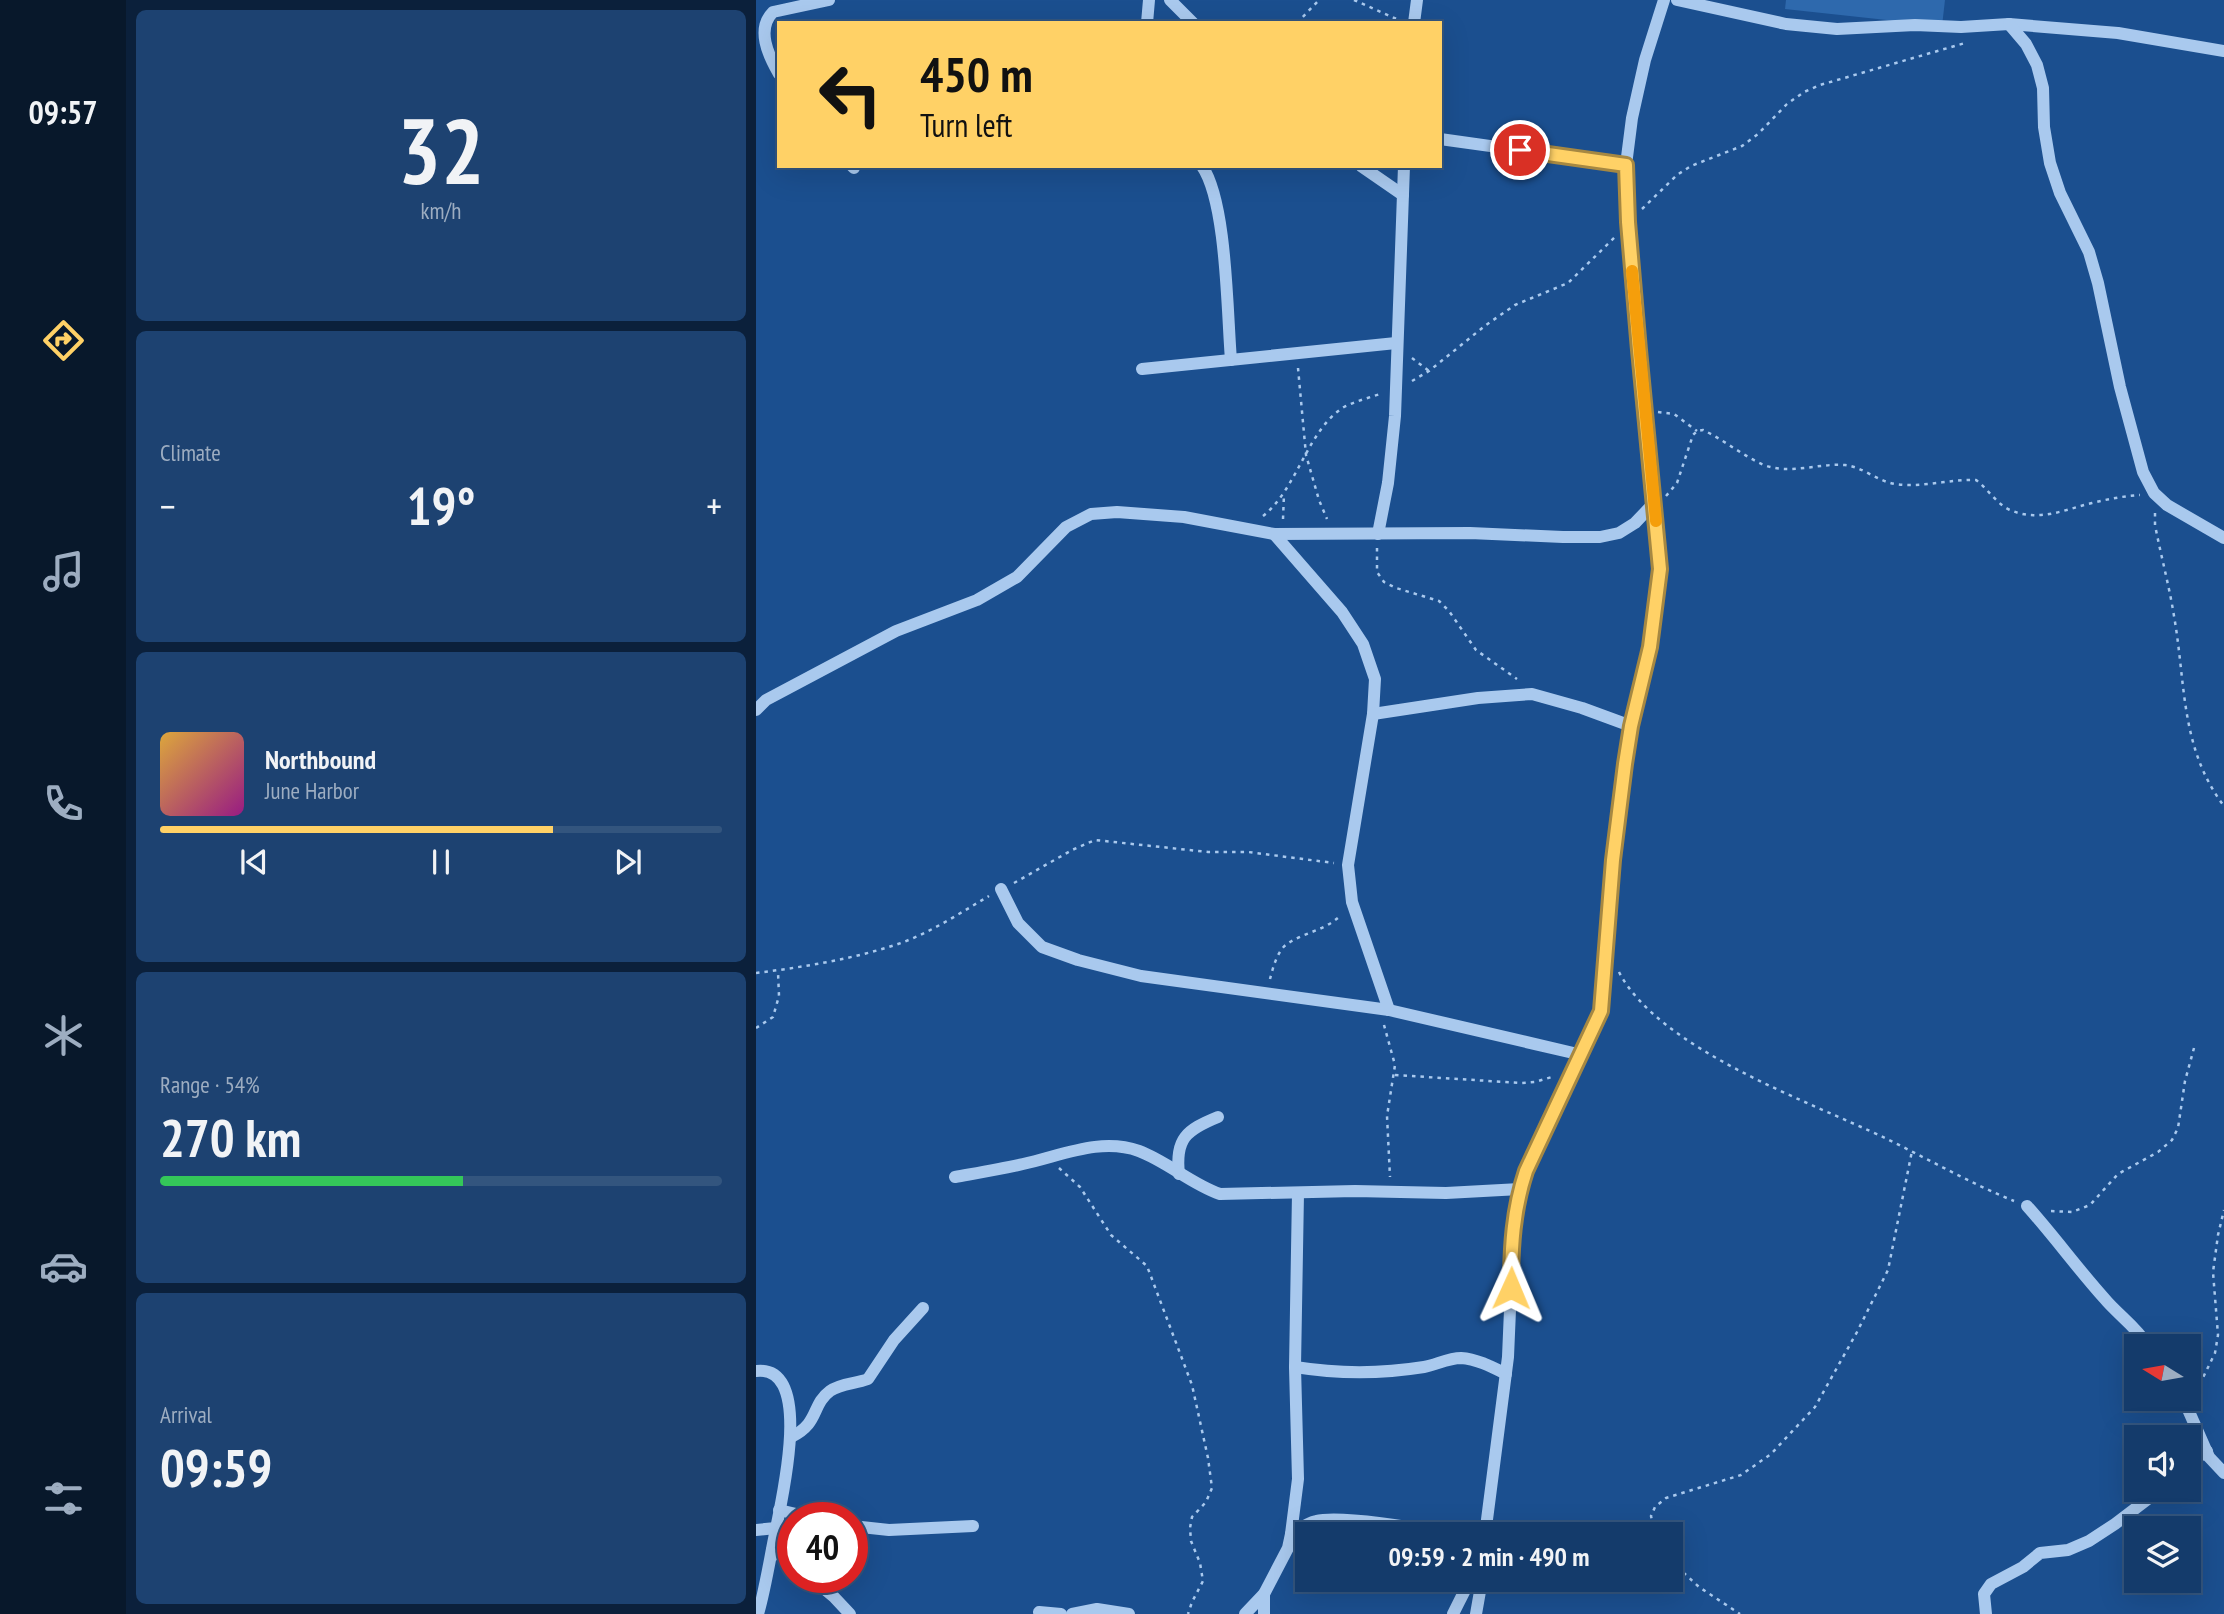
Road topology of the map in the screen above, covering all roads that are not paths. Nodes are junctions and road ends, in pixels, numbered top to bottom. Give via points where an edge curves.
1 (829, 0) edge
2 (1149, 0) edge
3 (1170, 0) edge
4 (1416, 0) edge
5 (1664, 0) edge
6 (1677, 0) edge
7 (1147, 21) edge
8 (1191, 21) edge
9 (1414, 21) edge
10 (2009, 24) junction
11 (2224, 51) edge
12 (777, 70) edge
13 (1442, 139) edge
14 (1626, 165) junction
15 (1203, 168) edge
16 (1364, 168) edge
17 (1404, 168) edge
18 (1403, 195) junction
19 (1396, 343) junction
20 (1231, 360) junction
21 (1142, 369) dead end
22 (1654, 503) junction
23 (1278, 534) junction
24 (1378, 534) junction
25 (2224, 538) edge
26 (756, 709) edge
27 (1373, 714) junction
28 (1631, 726) junction
29 (1001, 889) road end
30 (1383, 1010) junction
31 (1582, 1055) junction
32 (1218, 1117) dead end
33 (1179, 1174) junction
34 (955, 1177) dead end
35 (1520, 1189) junction
36 (1298, 1193) junction
37 (2027, 1206) road end
38 (923, 1307) dead end
39 (2139, 1334) edge
40 (1295, 1367) junction
41 (756, 1371) edge
42 (1506, 1374) junction
43 (2189, 1411) edge
44 (791, 1437) junction
45 (2207, 1451) junction
46 (2201, 1455) edge
47 (2224, 1473) edge
48 (780, 1502) edge
49 (2144, 1502) edge
50 (777, 1522) edge
51 (1314, 1522) edge
52 (1369, 1522) edge
53 (1487, 1522) edge
54 (973, 1526) dead end
55 (776, 1528) junction
56 (868, 1528) edge
57 (756, 1530) edge
58 (1295, 1532) edge
59 (1291, 1534) junction
60 (772, 1550) junction
61 (777, 1553) edge
62 (1464, 1592) edge
63 (1480, 1592) edge
64 (829, 1593) edge
65 (1264, 1594) junction
66 (1039, 1612) edge
67 (758, 1614) edge
68 (850, 1614) edge
69 (1061, 1614) edge
70 (1072, 1614) edge
71 (1129, 1614) edge
72 (1245, 1614) edge
73 (1264, 1614) edge
74 (1453, 1614) edge
75 (1476, 1614) edge
76 (1986, 1614) edge

1 - 12 street via 766,17 761,38
2 - 7 street
3 - 8 street
4 - 9 street
5 - 14 street via 1640,83
6 - 10 street via 1786,24 1837,29
10 - 11 street via 2118,33
10 - 25 street via 2037,65 2050,163 2089,252 2143,472 2157,496
13 - 14 street
14 - 22 street
15 - 20 street via 1217,205
16 - 18 street
17 - 18 street
18 - 19 street
19 - 20 street
19 - 24 street via 1395,416
20 - 21 street
22 - 24 street via 1627,528 1600,537
22 - 28 street via 1660,569 1650,647
23 - 24 street
23 - 26 street via 1184,517 1091,514 1066,527 1017,576 987,594 895,631
23 - 27 street via 1363,644 1375,680
27 - 28 street via 1532,694
27 - 30 street via 1348,865 1352,902
28 - 31 street via 1613,860 1601,1011
29 - 30 street via 1018,923 1042,947 1078,960 1141,976
30 - 31 street
31 - 35 street
32 - 33 street via 1183,1137 1177,1154
33 - 34 street via 1140,1152 1105,1146
33 - 36 street via 1220,1194
35 - 36 street
35 - 42 street via 1512,1243
36 - 40 street
37 - 39 street
38 - 44 street via 867,1379 828,1392 808,1427
40 - 42 street via 1352,1374 1427,1367 1463,1358
40 - 59 street via 1298,1479
41 - 44 street via 773,1375 786,1393
42 - 53 street
43 - 45 street
44 - 48 street
45 - 46 street
45 - 47 street
49 - 76 street via 2089,1541 2068,1550 2040,1553 1991,1584 1984,1594
50 - 55 street
51 - 52 street
54 - 56 street
55 - 57 street
55 - 60 street
58 - 59 street
59 - 65 street
60 - 61 street
60 - 67 street
62 - 74 street
63 - 75 street
64 - 68 street
65 - 72 street
65 - 73 street
66 - 69 street
70 - 71 street via 1097,1609

